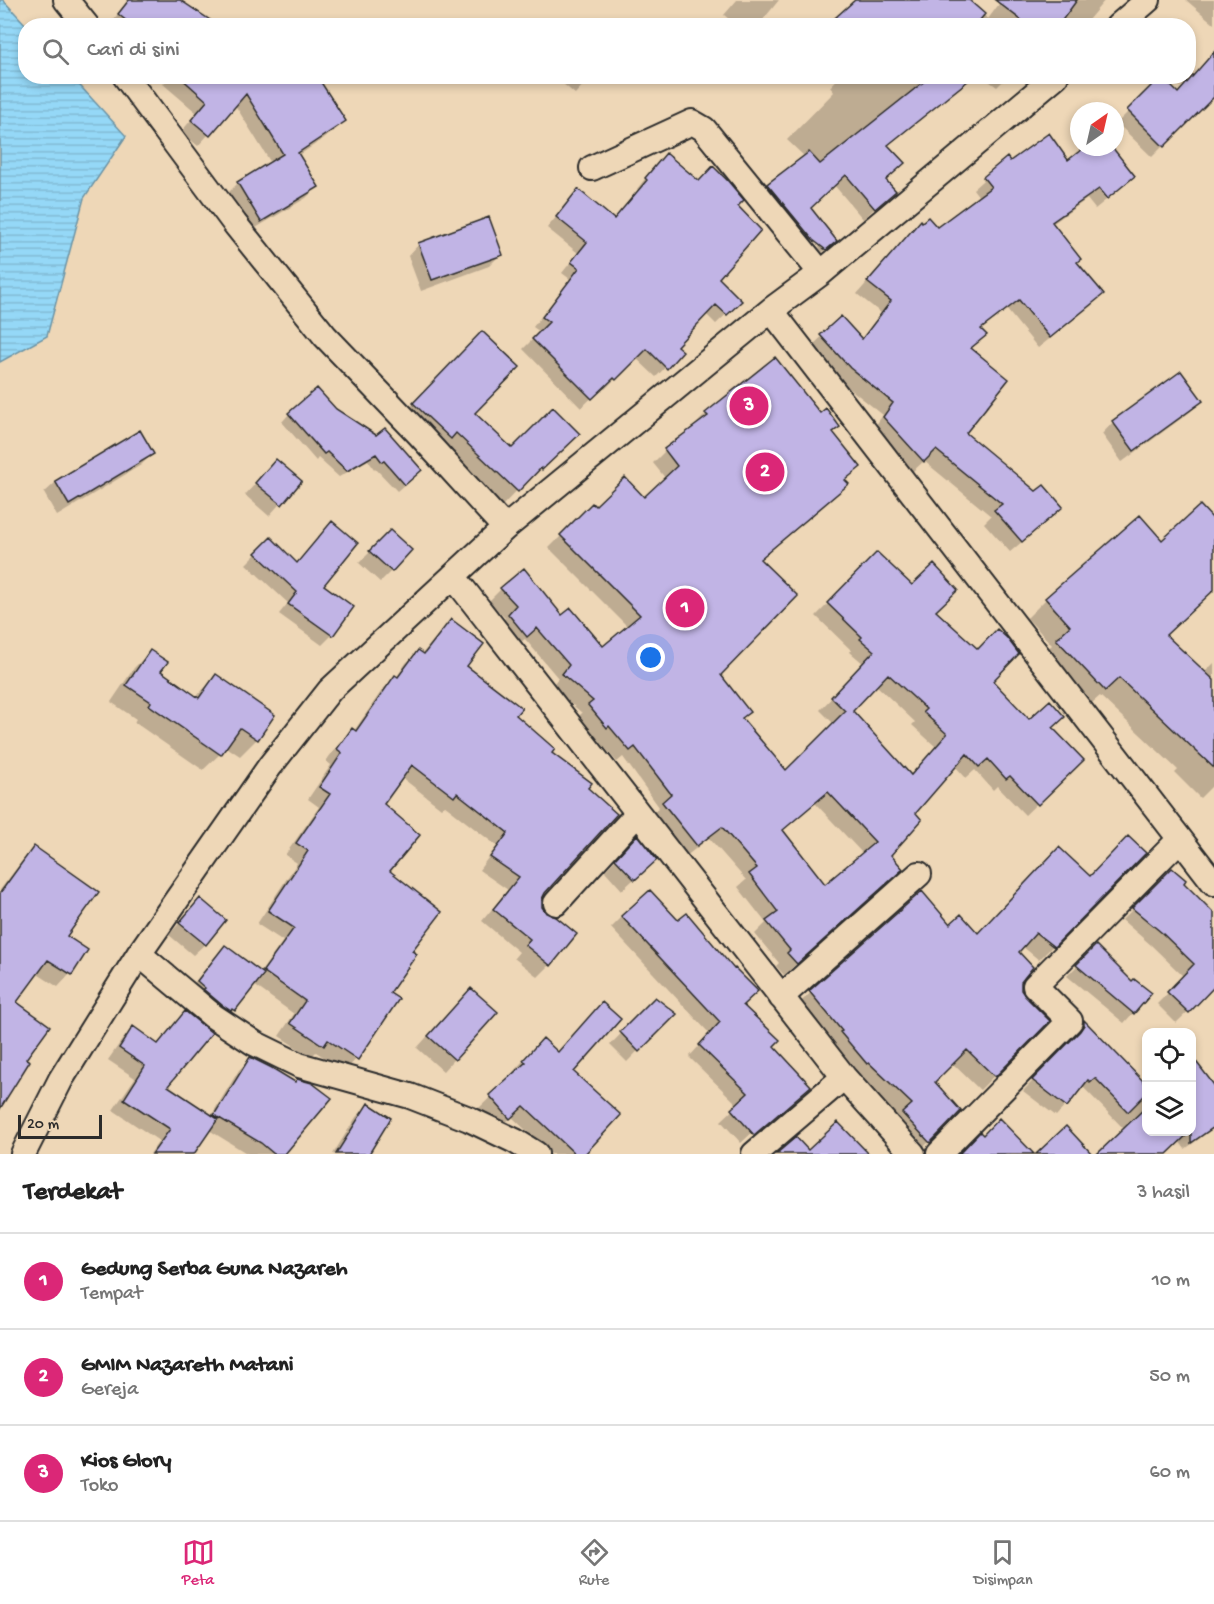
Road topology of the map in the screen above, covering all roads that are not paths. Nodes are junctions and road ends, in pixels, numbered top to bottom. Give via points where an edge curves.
1 (66, 0) edge
2 (1148, 0) edge
3 (81, 18) edge
4 (1127, 18) edge
5 (131, 84) edge
6 (1046, 84) edge
7 (592, 168) dead end
8 (820, 273) junction
9 (771, 310) junction
10 (505, 528) junction
11 (453, 576) junction
12 (638, 813) junction
13 (1180, 839) junction
14 (919, 874) dead end
15 (1214, 883) edge
16 (556, 903) dead end
17 (139, 954) junction
18 (781, 997) junction
19 (843, 1077) junction
20 (22, 1154) edge
21 (536, 1154) edge
22 (754, 1154) edge
23 (913, 1154) edge
24 (939, 1154) edge

1 - 3 street
2 - 4 street
5 - 10 street via 325,336
6 - 8 street
7 - 8 street via 692,122 698,124
8 - 9 street
9 - 10 street
9 - 13 street
10 - 11 street
11 - 12 street
11 - 17 street via 330,690 270,766
12 - 16 street
12 - 18 street
13 - 15 street
13 - 24 street via 1035,986 1070,1021
14 - 18 street
17 - 20 street via 61,1079
17 - 21 street via 213,1016 254,1043 299,1065 376,1086 469,1119
18 - 19 street
19 - 22 street
19 - 23 street

